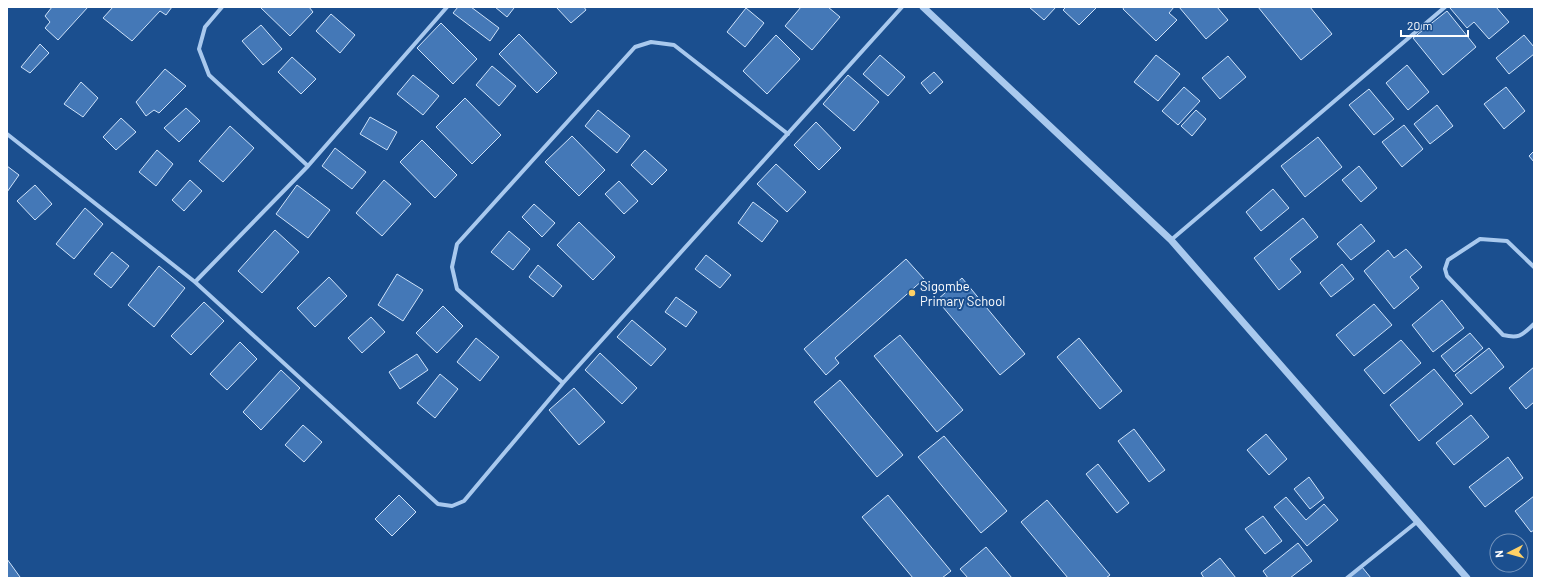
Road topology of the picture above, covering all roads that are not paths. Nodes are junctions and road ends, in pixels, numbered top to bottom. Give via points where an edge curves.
1 (222, 7) edge
2 (447, 7) edge
3 (902, 7) edge
4 (924, 7) edge
5 (1445, 7) edge
6 (7, 134) edge
7 (788, 134) junction
8 (308, 166) junction
9 (1171, 240) junction
10 (1534, 266) edge
11 (195, 282) junction
12 (1534, 324) edge
13 (563, 383) junction
14 (1418, 521) junction
15 (1347, 578) edge
16 (1467, 578) edge

1 - 8 street via 205,27 199,49 209,75
2 - 8 street
3 - 7 street
4 - 9 street
5 - 9 street
6 - 11 street
7 - 13 street
7 - 13 street via 674,45 651,42 634,48 457,244 452,267 456,289
8 - 11 street
9 - 14 street
10 - 12 street via 1508,241 1490,238 1480,239 1448,260 1445,269 1447,276 1503,335 1520,336
11 - 13 street via 438,504 452,506 464,501
14 - 15 street
14 - 16 street

